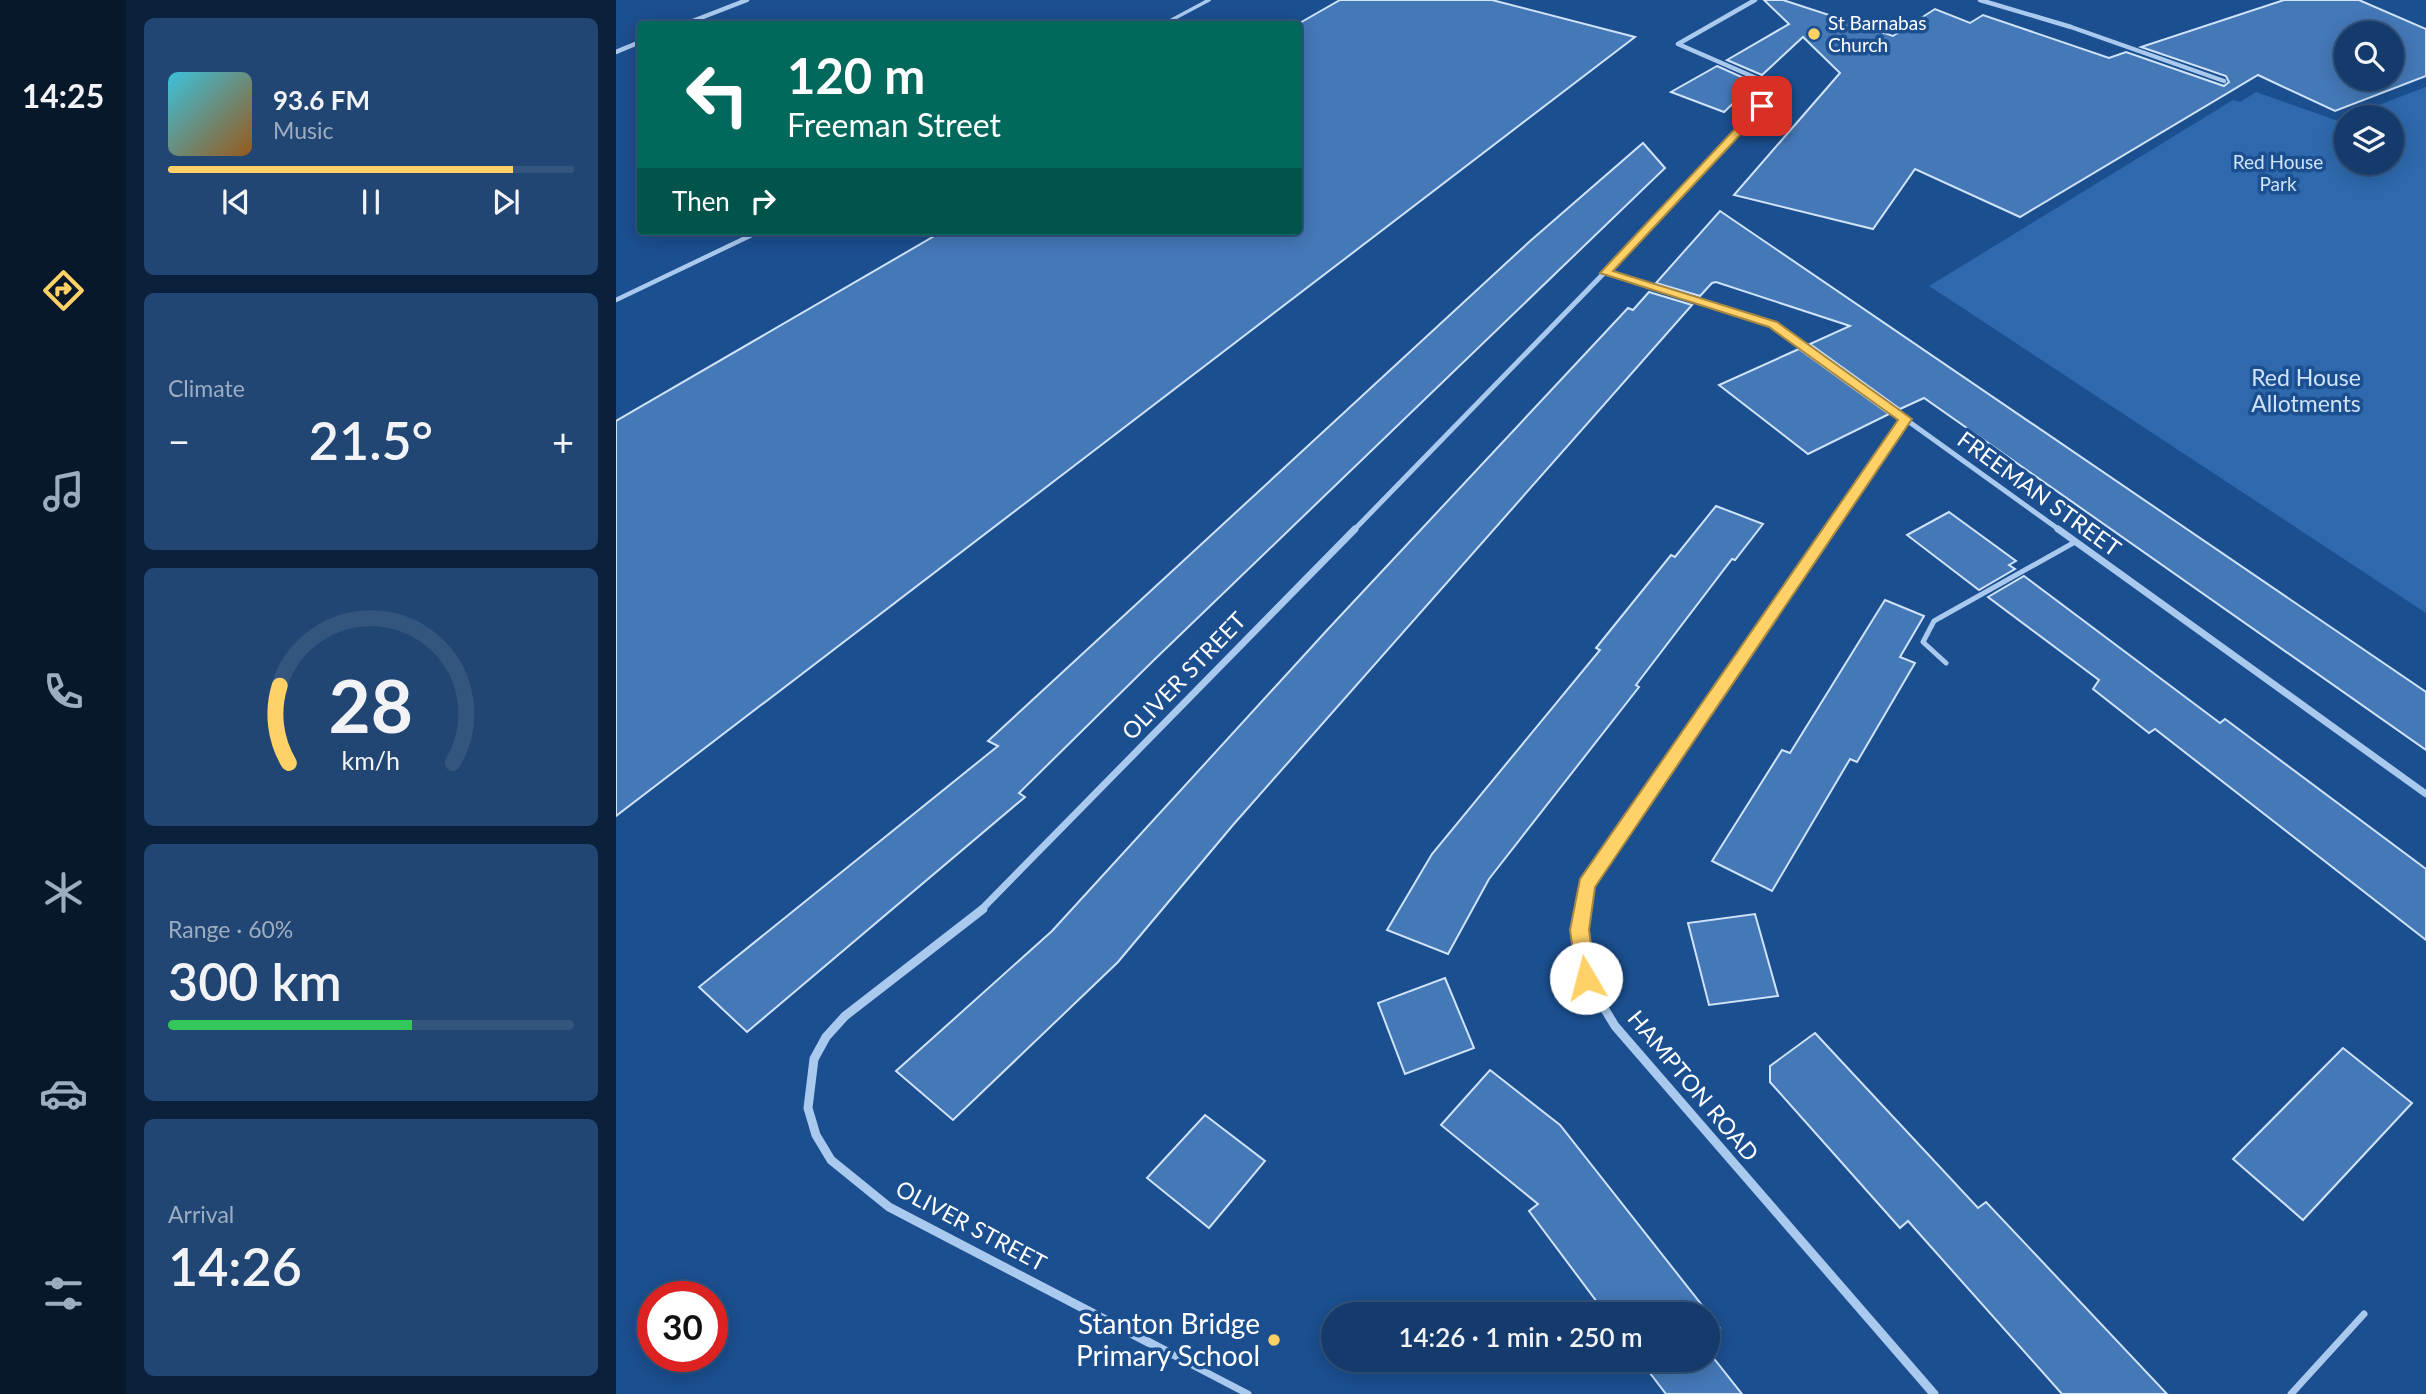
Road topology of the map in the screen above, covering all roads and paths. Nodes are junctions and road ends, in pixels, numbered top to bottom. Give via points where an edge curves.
1 (747, 0) edge
2 (1209, 0) edge
3 (1755, 0) edge
4 (1980, 0) edge
5 (693, 21) edge
6 (1170, 21) edge
7 (637, 43) edge
8 (616, 52) edge
9 (2224, 81) dead end
10 (752, 235) edge
11 (1606, 273) junction
12 (616, 300) edge
13 (1906, 419) junction
14 (2076, 541) junction
15 (1946, 663) dead end
16 (2426, 794) edge
17 (2364, 1314) dead end
18 (1171, 1354) joint
19 (1248, 1394) edge
20 (1934, 1394) edge
21 (2291, 1394) edge

1 - 5 street
2 - 6 lane
3 - 11 street, OLIVER STREET via 1678,44 1779,88
4 - 9 street
7 - 8 street
10 - 12 lane
11 - 13 street, FREEMAN STREET via 1773,324
11 - 18 street, OLIVER STREET via 973,919 845,1016 814,1059 808,1108 816,1135 831,1160 889,1206
13 - 14 street, FREEMAN STREET
13 - 20 street, HAMPTON ROAD via 1586,885 1580,930 1586,978 1615,1026
14 - 15 lane via 1934,621 1923,642
14 - 16 street, FREEMAN STREET
17 - 21 lane
18 - 19 lane

